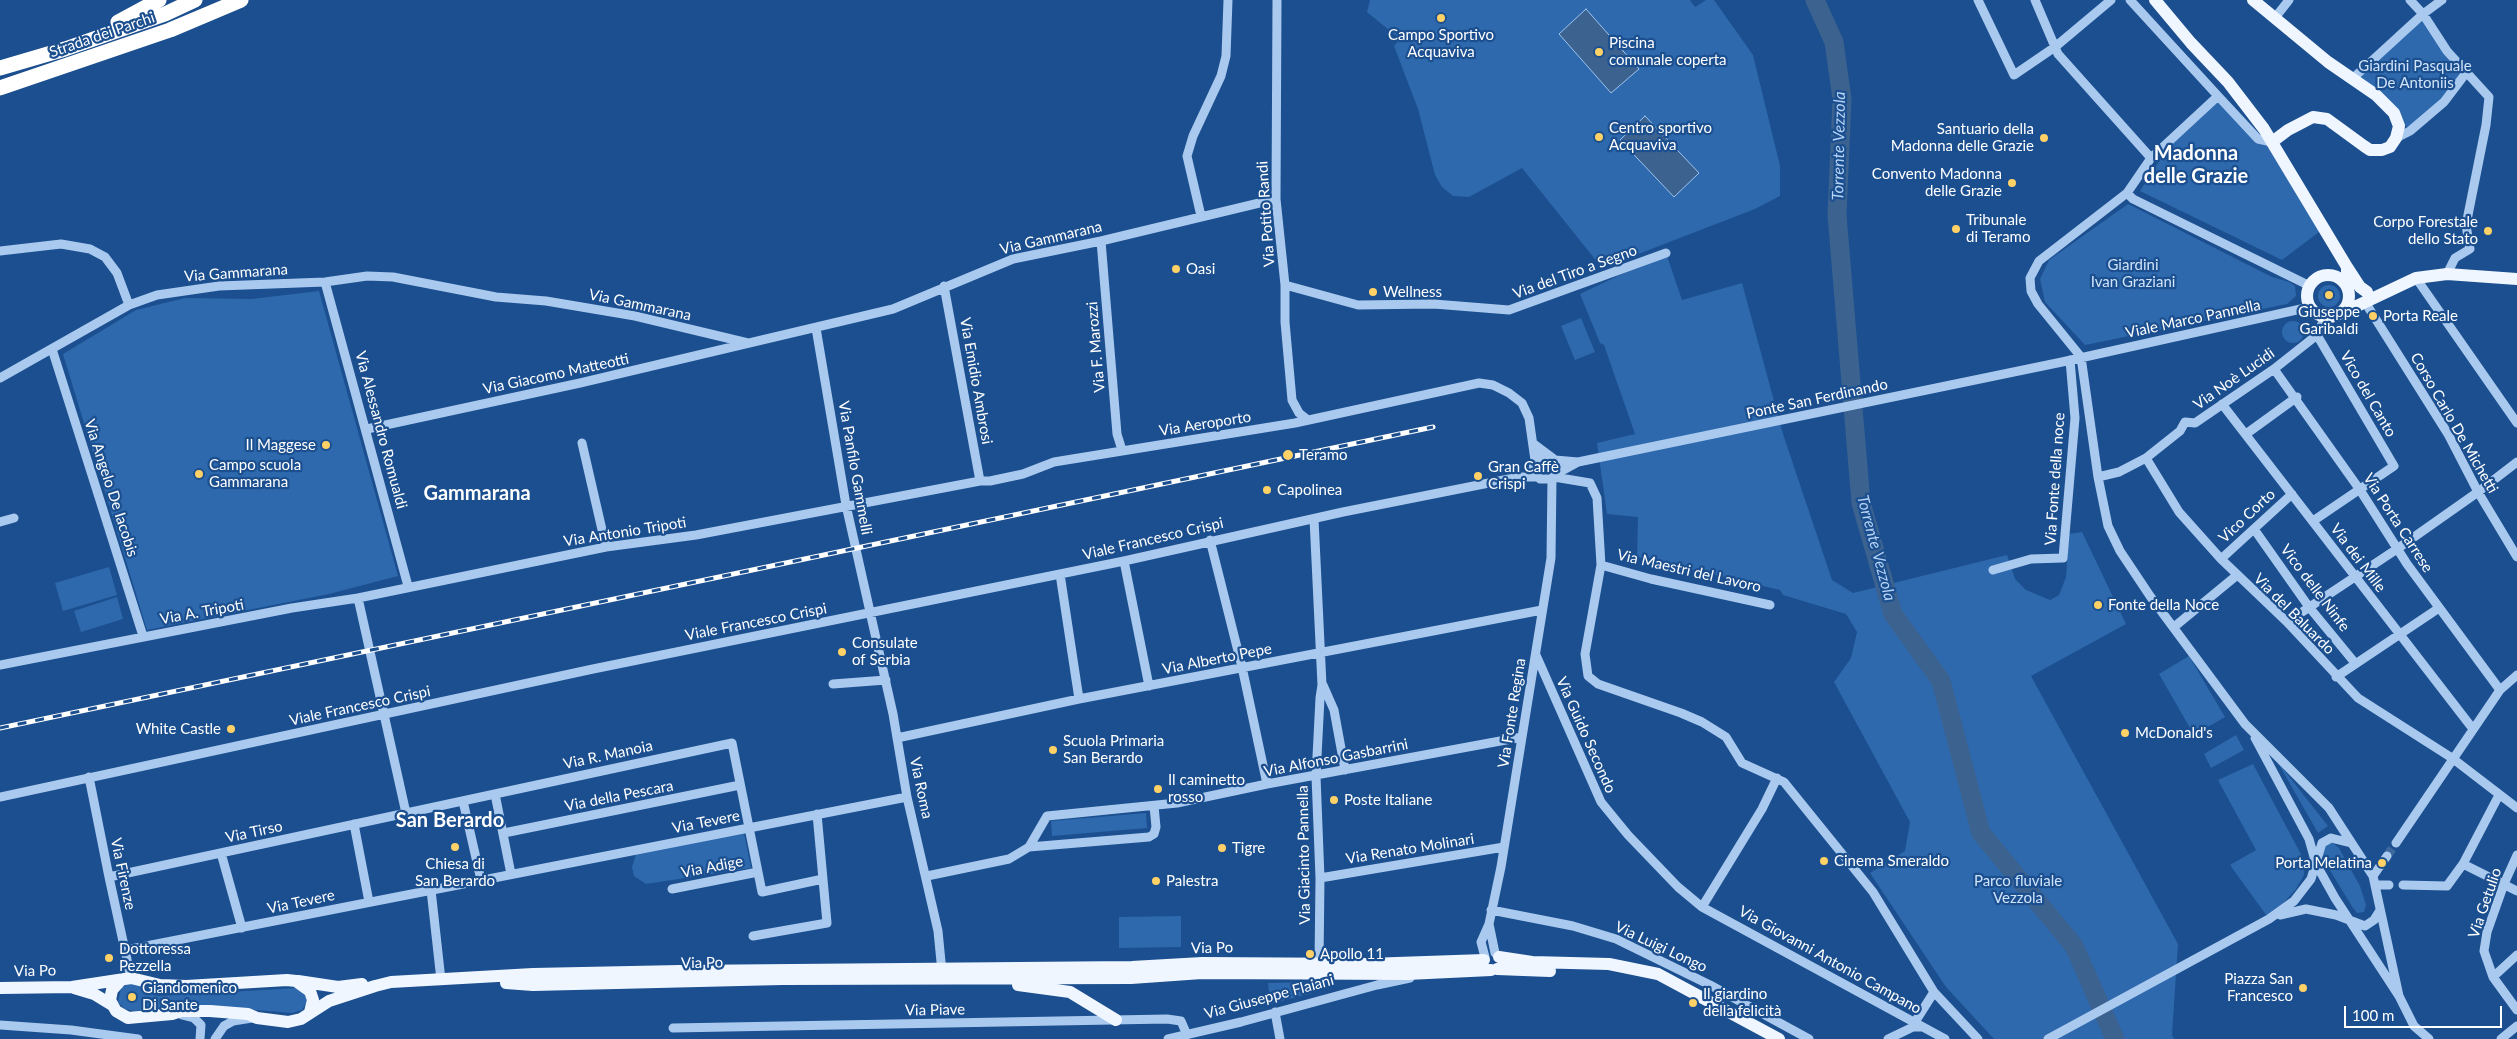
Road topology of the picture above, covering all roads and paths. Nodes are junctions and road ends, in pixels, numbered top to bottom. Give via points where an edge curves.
1 (158, 0) edge
2 (194, 0) edge
3 (241, 0) edge
4 (1228, 0) edge
5 (1276, 0) edge
6 (1978, 0) edge
7 (2035, 0) edge
8 (2111, 0) edge
9 (2130, 0) edge
10 (2155, 0) edge
11 (2253, 0) edge
12 (2289, 0) edge
13 (2410, 0) edge
14 (2442, 0) edge
15 (2423, 14) junction
16 (2274, 18) junction
17 (2055, 47) junction
18 (65, 49) junction
19 (0, 68) edge
20 (2466, 73) junction
21 (2352, 79) junction
22 (0, 88) edge
23 (2218, 96) junction
24 (2396, 138) junction
25 (2272, 142) junction
26 (2152, 158) junction
27 (2126, 193) junction
28 (1276, 199) junction
29 (1201, 216) junction
30 (1101, 241) junction
31 (0, 251) edge
32 (2336, 251) junction
33 (1666, 253) dead end
34 (2347, 268) junction
35 (2448, 274) junction
36 (2328, 275) junction
37 (2416, 278) junction
38 (2517, 279) edge
39 (325, 282) junction
40 (1285, 285) junction
41 (944, 286) junction
42 (2310, 286) junction
43 (2348, 289) junction
44 (2370, 296) junction
45 (128, 304) junction
46 (2310, 307) junction
47 (2342, 312) junction
48 (2326, 317) junction
49 (816, 328) junction
50 (2318, 335) junction
51 (751, 344) junction
52 (52, 349) junction
53 (2081, 357) junction
54 (2066, 361) junction
55 (2274, 369) junction
56 (0, 378) edge
57 (2296, 397) junction
58 (2222, 404) junction
59 (1308, 420) junction
60 (2517, 423) edge
61 (367, 429) junction
62 (2246, 434) junction
63 (582, 443) dead end
64 (1534, 444) junction
65 (1122, 450) junction
66 (1553, 458) junction
67 (2146, 458) junction
68 (1578, 462) junction
69 (2517, 462) edge
70 (1534, 464) junction
71 (1554, 476) junction
72 (1519, 477) junction
73 (2098, 477) junction
74 (1539, 479) junction
75 (980, 481) junction
76 (2360, 490) junction
77 (2478, 492) junction
78 (2292, 494) junction
79 (1551, 504) junction
80 (846, 506) junction
81 (14, 518) dead end
82 (1314, 519) junction
83 (2313, 521) junction
84 (0, 522) edge
85 (2254, 529) junction
86 (1210, 540) junction
87 (606, 547) junction
88 (2397, 549) junction
89 (2517, 557) edge
90 (2221, 559) junction
91 (1124, 561) junction
92 (1601, 565) junction
93 (1993, 570) dead end
94 (1060, 574) junction
95 (2236, 576) junction
96 (2354, 576) junction
97 (408, 586) junction
98 (358, 598) junction
99 (1770, 605) dead end
100 (2309, 607) junction
101 (2439, 608) junction
102 (1542, 610) junction
103 (871, 613) junction
104 (2286, 622) junction
105 (2174, 627) junction
106 (2399, 633) junction
107 (143, 636) junction
108 (1320, 653) junction
109 (1536, 655) junction
110 (2355, 663) junction
111 (0, 665) edge
112 (1242, 667) junction
113 (2517, 675) edge
114 (2336, 677) junction
115 (886, 680) junction
116 (833, 684) dead end
117 (1322, 685) junction
118 (1149, 686) junction
119 (2500, 690) junction
120 (1079, 698) junction
121 (384, 716) junction
122 (2250, 729) junction
123 (2473, 729) junction
124 (1522, 737) junction
125 (897, 738) junction
126 (2452, 758) junction
127 (1345, 770) junction
128 (1316, 776) junction
129 (90, 777) junction
130 (1777, 778) junction
131 (1267, 784) junction
132 (740, 785) junction
133 (495, 794) junction
134 (2499, 795) junction
135 (0, 797) edge
136 (907, 797) junction
137 (464, 801) junction
138 (1154, 806) junction
139 (2517, 808) edge
140 (406, 813) junction
141 (816, 814) junction
142 (354, 824) junction
143 (749, 828) junction
144 (504, 833) junction
145 (2396, 843) tunnel mouth
146 (2351, 844) junction
147 (1029, 846) junction
148 (1504, 847) junction
149 (221, 853) junction
150 (2517, 855) edge
151 (2387, 856) tunnel mouth
152 (2316, 864) junction
153 (2463, 864) junction
154 (758, 872) junction
155 (511, 874) junction
156 (927, 876) junction
157 (108, 877) junction
158 (1320, 878) junction
159 (823, 879) junction
160 (481, 880) junction
161 (2374, 880) junction
162 (2504, 884) junction
163 (2389, 885) dead end
164 (2403, 885) dead end
165 (431, 890) junction
166 (672, 890) dead end
167 (2517, 891) edge
168 (369, 902) junction
169 (1702, 907) junction
170 (1491, 910) junction
171 (2379, 912) junction
172 (2269, 919) junction
173 (2349, 921) junction
174 (242, 928) junction
175 (753, 936) dead end
176 (126, 950) junction
177 (2517, 955) edge
178 (1492, 961) junction
179 (1319, 964) junction
180 (1132, 967) junction
181 (1430, 968) junction
182 (942, 970) junction
183 (1392, 974) junction
184 (2493, 977) junction
185 (126, 979) junction
186 (956, 979) junction
187 (445, 980) junction
188 (821, 980) junction
189 (296, 981) junction
190 (1036, 983) junction
191 (1377, 984) junction
192 (375, 986) junction
193 (72, 987) junction
194 (0, 988) edge
195 (1934, 992) junction
196 (2399, 996) junction
197 (112, 1005) junction
198 (2517, 1010) edge
199 (310, 1012) junction
200 (1275, 1012) junction
201 (172, 1014) junction
202 (1903, 1015) junction
203 (257, 1018) junction
204 (1116, 1020) junction
205 (1919, 1024) junction
206 (0, 1025) edge
207 (2517, 1026) edge
208 (674, 1028) dead end
209 (1907, 1030) junction
210 (1187, 1035) junction
211 (138, 1039) edge
212 (200, 1039) edge
213 (216, 1039) edge
214 (1168, 1039) edge
215 (1280, 1039) edge
216 (1779, 1039) edge
217 (1809, 1039) edge
218 (1888, 1039) edge
219 (1944, 1039) edge
220 (1978, 1039) edge
221 (2048, 1039) edge
222 (2429, 1039) edge
223 (2501, 1039) edge

1 - 18 highway
2 - 18 highway, Strada dei Parchi via 165,14
3 - 22 highway, Strada dei Parchi via 170,30
4 - 29 street via 1226,56 1221,76 1187,156
5 - 28 street, Via Potito Randi
6 - 17 street via 2014,75
7 - 17 street
8 - 17 street
9 - 23 street
10 - 25 main road via 2228,82
11 - 16 main road
12 - 16 street
13 - 15 street
14 - 15 street
15 - 20 street
15 - 21 street
16 - 21 main road
17 - 26 street
18 - 19 highway, Strada dei Parchi
20 - 24 street via 2444,102 2410,131
20 - 35 street via 2489,97 2466,225 2470,249 2455,258
21 - 24 main road via 2394,114 2399,126
23 - 25 street via 2258,139
23 - 26 street
24 - 25 main road via 2382,150 2370,150 2332,121 2313,117
25 - 32 main road
26 - 27 street
27 - 42 street
27 - 53 street via 2039,260 2032,270 2029,284 2038,304
28 - 29 street, Via Gammarana
28 - 40 street, Via Potito Randi
29 - 30 street, Via Gammarana
30 - 41 street, Via Gammarana via 1013,259
30 - 65 street, Via F. Marozzi via 1117,434
31 - 45 street via 61,244 90,249 104,257 117,273
32 - 34 main road
32 - 36 main road via 2335,264
33 - 40 street, Via del Tiro a Segno via 1509,310 1434,304 1358,305
34 - 43 main road
34 - 44 main road
35 - 37 main road
35 - 38 main road
36 - 42 main road via 2316,279
36 - 43 main road via 2336,277
37 - 44 main road
37 - 60 street
39 - 45 street, Via Gammarana via 187,290
39 - 51 street, Via Gammarana via 367,276 392,277 496,297 546,301 635,316
39 - 61 street, Via Alessandro Romualdi
40 - 59 street, Via Potito Randi via 1292,400 1299,413
41 - 49 street, Via Gammarana via 893,309
41 - 75 street, Via Emidio Ambrosi
42 - 46 main road via 2307,297
43 - 44 main road
43 - 47 main road via 2348,303
44 - 47 main road
44 - 77 street, Corso Carlo De Michetti
45 - 52 street, Via Gammarana
46 - 48 main road
46 - 53 street, Viale Marco Pannella
47 - 48 main road
48 - 50 street, Via Noè Lucidi
49 - 51 street, Via Gammarana
49 - 80 street, Via Panfilo Gammelli
50 - 55 street, Via Noè Lucidi
50 - 76 street, Vico del Canto via 2394,466
51 - 61 street, Via Giacomo Matteotti
52 - 56 street, Via Gammarana
52 - 107 street, Via Angelo De Iacobis
53 - 54 street, Viale Marco Pannella
53 - 73 street
54 - 68 street, Ponte San Ferdinando
54 - 93 street, Via Fonte della noce via 2075,418 2063,558 2031,559
55 - 57 street, Via Porta Carrese
55 - 58 street, Via Noè Lucidi
57 - 62 street
57 - 76 street, Via Porta Carrese
58 - 62 street, Via dei Mille
58 - 67 street, Via Noè Lucidi via 2195,423 2184,420 2180,431
59 - 64 street, Via Aeroporto via 1480,383 1509,392 1522,403 1529,418
59 - 65 street, Via Aeroporto
61 - 97 street, Via Alessandro Romualdi
62 - 78 street, Via dei Mille
63 - 87 street
64 - 66 street
64 - 70 street, Via Aeroporto
65 - 75 street, Via Aeroporto via 1054,462 990,482
66 - 68 street, Ponte San Ferdinando
66 - 70 street via 1541,456
66 - 71 street via 1558,467
67 - 73 street, Via Noè Lucidi via 2119,472
67 - 90 street, Via del Baluardo via 2179,512
68 - 71 street, Ponte San Ferdinando
69 - 77 street
70 - 72 street, Viale Francesco Crispi
70 - 74 street
71 - 74 street
71 - 79 street, Via Fonte Regina
71 - 92 street, Via Maestri del Lavoro via 1593,486 1597,498
72 - 74 street, Viale Francesco Crispi
72 - 82 street, Viale Francesco Crispi
73 - 105 street via 2108,526 2120,551
74 - 79 street, Via Fonte Regina
75 - 80 street, Via Aeroporto
76 - 83 street
76 - 88 street, Via Porta Carrese
77 - 88 street
77 - 89 street, Corso Carlo De Michetti
78 - 83 street, Via dei Mille
78 - 85 street, Vico Corto
79 - 102 street, Via Fonte Regina via 1551,558
80 - 87 street, Via Antonio Tripoti via 778,521
80 - 103 street, Via Panfilo Gammelli
81 - 84 street
82 - 86 street, Viale Francesco Crispi
82 - 108 street, Via Giacinto Pannella
83 - 96 street, Via dei Mille
85 - 90 street, Vico Corto
85 - 100 street, Vico delle Ninfe
86 - 91 street, Viale Francesco Crispi
86 - 112 street
87 - 97 street, Via Antonio Tripoti
88 - 96 street
88 - 101 street, Via Porta Carrese
90 - 95 street, Via del Baluardo
91 - 94 street, Viale Francesco Crispi
91 - 118 street
92 - 99 street, Via Maestri del Lavoro
92 - 130 street, Via Maestri del Lavoro via 1585,654 1588,676 1598,684 1702,722 1726,737 1742,763
94 - 103 street, Viale Francesco Crispi
94 - 120 street
95 - 104 street, Via del Baluardo
95 - 105 street
96 - 100 street
96 - 106 street, Via dei Mille
97 - 98 street, Via A. Tripoti
98 - 107 street, Via A. Tripoti
98 - 121 street
100 - 104 street
100 - 110 street, Vico delle Ninfe
101 - 106 street
101 - 119 street, Via Porta Carrese
102 - 108 street, Via Alberto Pepe
102 - 109 street, Via Fonte Regina
103 - 115 street, Via Roma
103 - 121 street, Viale Francesco Crispi via 527,683
104 - 114 street, Via del Baluardo
105 - 122 street
106 - 110 street
106 - 123 street, Via dei Mille
107 - 111 street, Via A. Tripoti
108 - 112 street, Via Alberto Pepe
108 - 117 street, Via Giacinto Pannella
109 - 124 street, Via Fonte Regina
109 - 169 street, Via Guido Secondo via 1601,802 1678,887
110 - 114 street
112 - 118 street, Via Alberto Pepe
112 - 131 street
113 - 119 street
114 - 126 street, Via del Baluardo via 2358,698
115 - 116 street
115 - 125 street, Via Roma
117 - 127 street, Via Giacinto Pannella via 1334,710
117 - 128 street, Via Giacinto Pannella
118 - 120 street, Via Alberto Pepe
119 - 123 street
120 - 125 street, Via Alberto Pepe
121 - 129 street, Viale Francesco Crispi
121 - 140 street
122 - 146 street via 2328,808
122 - 152 street via 2308,839
123 - 126 street
124 - 127 street, Via Alfonso Gasbarrini
124 - 148 street, Via Fonte Regina
125 - 136 street, Via Roma
126 - 134 street, Via del Baluardo
126 - 145 street
127 - 128 street, Via Alfonso Gasbarrini
128 - 131 street, Via Alfonso Gasbarrini
128 - 158 street, Via Giacinto Pannella
129 - 135 street, Viale Francesco Crispi
129 - 157 street, Via Firenze
130 - 169 street via 1762,809
130 - 195 street, Via Maestri del Lavoro via 1795,793 1873,892
131 - 138 street, Via Alfonso Gasbarrini via 1225,795
132 - 133 street, Via R. Manoia via 732,743
132 - 143 street, Via R. Manoia
132 - 144 street, Via della Pescara
133 - 137 street, Via R. Manoia
133 - 144 street
134 - 139 street, Via del Baluardo
134 - 153 street
136 - 141 street, Via Tevere
136 - 156 street, Via Roma
137 - 140 street, Via R. Manoia
137 - 160 street
138 - 147 street, Via Alfonso Gasbarrini via 1047,816
138 - 147 street, Via Alfonso Gasbarrini via 1156,827 1149,837
140 - 142 street, Via Tirso
141 - 143 street, Via Tevere
141 - 159 street
142 - 149 street, Via Tirso
142 - 168 street
143 - 154 street, Via R. Manoia
143 - 155 street, Via Tevere
144 - 155 street
146 - 152 street via 2331,838 2322,843
146 - 161 street
147 - 156 street, Via Alfonso Gasbarrini via 1009,859
148 - 158 street, Via Renato Molinari
148 - 170 street, Via Fonte Regina
149 - 157 street, Via Tirso
149 - 174 street
150 - 162 street, Via Getulio
151 - 161 street
152 - 172 street via 2311,879 2294,901
152 - 173 street
153 - 162 street
153 - 164 street via 2447,886
154 - 159 street, Via R. Manoia via 762,892
154 - 166 street, Via Adige
155 - 160 street, Via Tevere
156 - 182 street, Via Roma
157 - 176 street, Via Firenze
158 - 179 street, Via Giacinto Pannella
159 - 175 street via 827,923
160 - 165 street, Via Tevere
161 - 163 street
161 - 171 street
162 - 167 street
162 - 184 street, Via Getulio via 2487,932 2484,951
165 - 168 street, Via Tevere
165 - 187 street
168 - 174 street, Via Tevere
169 - 202 street, Via Giovanni Antonio Campano
170 - 178 street, Via Fonte Regina
170 - 217 street, Via Luigi Longo via 1573,926 1616,939
171 - 173 street via 2365,926
171 - 196 street
172 - 173 street via 2292,910 2306,909 2331,913
172 - 221 street
173 - 196 street
174 - 176 street, Via Tevere
176 - 185 street, Via Firenze
177 - 184 street
178 - 181 main road, Via Giuseppe Flaiani
178 - 216 main road, Via Giuseppe Flaiani via 1669,982
179 - 180 main road, Via Po via 1202,963
179 - 181 main road, Via Po
180 - 182 main road, Via Po
180 - 190 main road via 1122,972 1040,974
181 - 183 main road, Via Po
181 - 191 street, Via Giuseppe Flaiani
182 - 186 street
182 - 187 main road, Via Po via 680,971 533,974
182 - 188 main road via 933,975 830,975
183 - 190 main road, Via Po via 1202,973
183 - 191 street, Via Giuseppe Flaiani
184 - 198 street, Via Getulio
185 - 189 main road, Via Po via 186,986
185 - 193 main road, Via Po
185 - 197 main road via 112,990
186 - 188 main road, Via Po
186 - 190 main road, Via Po
187 - 188 main road, Via Po via 533,985
187 - 192 main road, Via Po via 391,982
189 - 192 main road, Via Po via 338,987
189 - 199 main road via 312,995
190 - 204 main road via 1070,992
191 - 200 street, Via Giuseppe Flaiani
192 - 199 main road, Via Po via 329,1001
193 - 194 main road, Via Po
193 - 197 main road, Via Po via 94,994
195 - 205 street
195 - 220 street, Via Maestri del Lavoro
196 - 222 street via 2414,1026
197 - 201 main road, Via Po via 119,1014 128,1018
199 - 203 main road, Via Po via 295,1021
200 - 210 street, Via Giuseppe Flaiani
200 - 215 street
201 - 203 main road, Via Po via 181,1011 229,1012
201 - 212 street via 198,1021 202,1029
202 - 205 street, Via Giovanni Antonio Campano
202 - 209 street
203 - 213 street via 233,1021 224,1026
204 - 208 street, Via Piave
204 - 210 street, Via Piave via 1181,1021
205 - 209 street
205 - 219 street, Via Giovanni Antonio Campano
206 - 211 street
207 - 223 street
209 - 218 street
210 - 214 street, Via Giuseppe Flaiani

